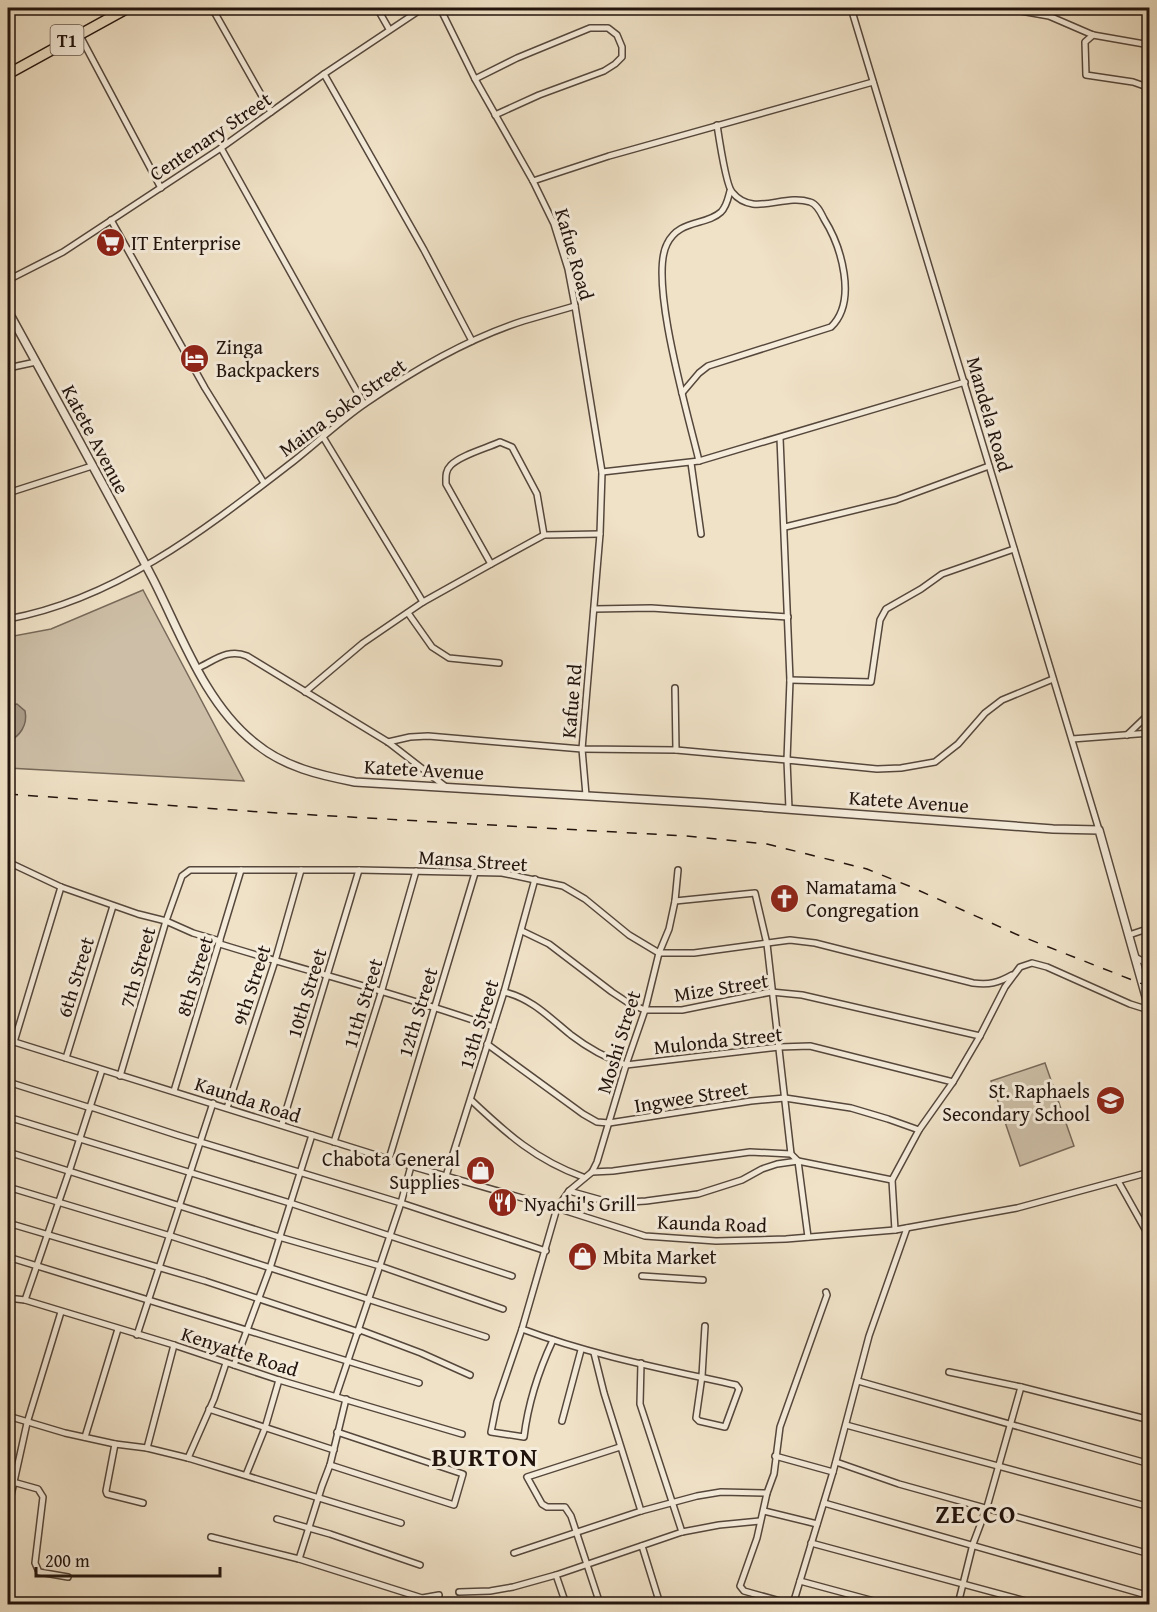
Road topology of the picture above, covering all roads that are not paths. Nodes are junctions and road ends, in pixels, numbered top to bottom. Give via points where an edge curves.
1 (128, 8) edge
2 (212, 8) edge
3 (377, 8) edge
4 (423, 8) edge
5 (440, 8) edge
6 (851, 8) edge
7 (1003, 8) edge
8 (1050, 8) edge
9 (1144, 8) edge
10 (1048, 16) junction
11 (1149, 19) edge
12 (389, 29) junction
13 (79, 34) junction
14 (1093, 35) junction
15 (1149, 45) edge
16 (8, 58) edge
17 (11, 72) edge
18 (324, 74) junction
19 (475, 79) junction
20 (873, 82) junction
21 (1149, 88) edge
22 (271, 112) junction
23 (495, 115) junction
24 (717, 125) junction
25 (221, 148) junction
26 (533, 181) junction
27 (161, 188) junction
28 (730, 191) junction
29 (111, 220) junction
30 (8, 280) edge
31 (575, 306) junction
32 (8, 311) edge
33 (472, 341) junction
34 (36, 362) junction
35 (8, 368) edge
36 (965, 382) junction
37 (682, 393) junction
38 (364, 404) junction
39 (323, 437) junction
40 (780, 438) junction
41 (699, 461) junction
42 (691, 463) junction
43 (92, 466) junction
44 (989, 466) junction
45 (602, 472) junction
46 (264, 483) junction
47 (8, 493) edge
48 (785, 527) junction
49 (600, 534) junction
50 (701, 534) dead end
51 (544, 535) junction
52 (1014, 549) junction
53 (491, 564) junction
54 (146, 567) junction
55 (423, 602) junction
56 (594, 609) junction
57 (408, 613) junction
58 (788, 617) junction
59 (8, 619) edge
60 (499, 663) dead end
61 (198, 668) junction
62 (1053, 679) junction
63 (790, 680) junction
64 (675, 688) dead end
65 (305, 692) junction
66 (1149, 713) edge
67 (1149, 733) edge
68 (1127, 735) junction
69 (1072, 739) junction
70 (388, 742) junction
71 (582, 749) junction
72 (676, 750) junction
73 (787, 760) junction
74 (446, 787) junction
75 (586, 795) junction
76 (789, 809) junction
77 (1099, 830) junction
78 (8, 864) edge
79 (190, 870) joint
80 (241, 870) junction
81 (301, 870) junction
82 (359, 870) junction
83 (678, 870) dead end
84 (416, 872) junction
85 (475, 873) junction
86 (535, 879) junction
87 (62, 887) junction
88 (675, 901) junction
89 (113, 906) junction
90 (166, 921) junction
91 (1149, 928) edge
92 (522, 932) junction
93 (1129, 935) junction
94 (220, 943) junction
95 (766, 944) junction
96 (659, 953) junction
97 (1135, 957) junction
98 (275, 961) junction
99 (1149, 965) edge
100 (327, 975) junction
101 (1012, 975) junction
102 (504, 992) junction
103 (771, 992) junction
104 (381, 993) junction
105 (435, 1006) junction
106 (645, 1010) junction
107 (1149, 1011) edge
108 (493, 1027) junction
109 (980, 1036) junction
110 (11, 1041) edge
111 (487, 1044) junction
112 (779, 1047) junction
113 (66, 1058) junction
114 (626, 1065) junction
115 (102, 1070) junction
116 (120, 1076) junction
117 (8, 1082) edge
118 (953, 1082) junction
119 (174, 1091) junction
120 (784, 1098) junction
121 (471, 1100) junction
122 (213, 1104) junction
123 (91, 1107) junction
124 (227, 1108) junction
125 (8, 1117) edge
126 (609, 1123) junction
127 (282, 1124) junction
128 (919, 1130) junction
129 (312, 1135) junction
130 (79, 1140) junction
131 (201, 1142) junction
132 (334, 1142) junction
133 (8, 1152) edge
134 (790, 1154) junction
135 (389, 1159) junction
136 (798, 1161) junction
137 (411, 1166) junction
138 (69, 1172) junction
139 (300, 1172) junction
140 (592, 1172) junction
141 (1149, 1172) edge
142 (191, 1173) junction
143 (446, 1176) junction
144 (583, 1178) junction
145 (892, 1180) junction
146 (1118, 1181) junction
147 (8, 1188) edge
148 (569, 1191) junction
149 (58, 1203) junction
150 (290, 1203) junction
151 (401, 1203) junction
152 (181, 1206) junction
153 (557, 1208) junction
154 (8, 1223) edge
155 (907, 1228) junction
156 (895, 1230) junction
157 (48, 1234) junction
158 (390, 1235) junction
159 (170, 1236) junction
160 (279, 1237) junction
161 (808, 1237) junction
162 (1149, 1238) edge
163 (546, 1251) junction
164 (8, 1257) edge
165 (36, 1266) junction
166 (380, 1266) junction
167 (159, 1267) junction
168 (270, 1268) junction
169 (512, 1276) dead end
170 (642, 1276) dead end
171 (703, 1280) dead end
172 (826, 1292) dead end
173 (8, 1298) edge
174 (259, 1298) junction
175 (369, 1298) junction
176 (148, 1299) junction
177 (25, 1300) junction
178 (503, 1309) dead end
179 (61, 1312) junction
180 (705, 1326) dead end
181 (118, 1329) junction
182 (247, 1329) junction
183 (522, 1329) junction
184 (359, 1331) junction
185 (137, 1335) junction
186 (486, 1337) dead end
187 (553, 1340) junction
188 (174, 1345) junction
189 (581, 1350) junction
190 (594, 1353) junction
191 (348, 1362) junction
192 (226, 1363) junction
193 (641, 1364) junction
194 (234, 1365) junction
195 (949, 1372) dead end
196 (470, 1375) dead end
197 (702, 1376) junction
198 (279, 1380) junction
199 (858, 1381) junction
200 (419, 1383) dead end
201 (1021, 1387) junction
202 (336, 1396) junction
203 (346, 1399) junction
204 (209, 1409) junction
205 (8, 1416) edge
206 (562, 1420) dead end
207 (1149, 1420) edge
208 (27, 1423) junction
209 (846, 1425) junction
210 (1011, 1425) junction
211 (265, 1428) junction
212 (337, 1432) junction
213 (462, 1434) dead end
214 (85, 1437) junction
215 (115, 1444) junction
216 (620, 1447) junction
217 (147, 1448) junction
218 (334, 1450) junction
219 (776, 1456) junction
220 (188, 1458) junction
221 (836, 1462) junction
222 (1149, 1464) edge
223 (330, 1465) junction
224 (999, 1467) junction
225 (833, 1472) junction
226 (246, 1475) junction
227 (14, 1482) junction
228 (767, 1493) junction
229 (319, 1498) junction
230 (672, 1502) junction
231 (143, 1503) dead end
232 (824, 1503) junction
233 (987, 1507) junction
234 (1149, 1508) edge
235 (8, 1509) edge
236 (640, 1511) junction
237 (764, 1511) junction
238 (277, 1519) dead end
239 (760, 1521) junction
240 (401, 1523) dead end
241 (817, 1524) junction
242 (310, 1528) junction
243 (682, 1532) junction
244 (577, 1533) junction
245 (211, 1537) dead end
246 (811, 1543) junction
247 (973, 1544) junction
248 (642, 1546) junction
249 (514, 1554) dead end
250 (1149, 1554) edge
251 (299, 1559) junction
252 (586, 1564) junction
253 (420, 1565) dead end
254 (556, 1575) junction
255 (68, 1576) dead end
256 (800, 1581) junction
257 (964, 1584) junction
258 (459, 1592) dead end
259 (439, 1595) dead end
260 (1149, 1596) edge
261 (566, 1605) edge
262 (600, 1605) edge
263 (660, 1605) edge
264 (792, 1605) edge
265 (885, 1605) edge
266 (958, 1605) edge
267 (1037, 1605) edge

1 - 13 highway, T1
2 - 22 street
3 - 12 street
4 - 12 street, Centenary Street
5 - 19 street, Kafue Road
6 - 20 street, Mandela Road
7 - 10 street
8 - 10 street
9 - 11 street
10 - 14 street
12 - 18 street, Centenary Street
13 - 17 highway, T1
13 - 27 street
14 - 15 street
14 - 21 street via 1085,42 1086,75
16 - 17 street
18 - 22 street, Centenary Street
18 - 33 street
19 - 23 street, Kafue Road
19 - 23 street via 590,28 608,27 617,35 622,57 615,64
20 - 24 street
20 - 36 street, Mandela Road
22 - 25 street, Centenary Street
23 - 26 street, Kafue Road
24 - 26 street
24 - 28 street
25 - 27 street, Centenary Street
25 - 38 street
26 - 31 street, Kafue Road via 556,231
27 - 29 street, Centenary Street
28 - 37 street via 722,211 673,234 666,245 662,271 664,304
28 - 37 street via 746,204 800,201 811,202 818,208 839,249 845,273 842,312 831,327 708,366
29 - 30 street, Centenary Street via 63,252
29 - 46 street via 205,388
31 - 33 street, Maina Soko Street
31 - 45 street, Kafue Road
32 - 34 street, Katete Avenue
33 - 38 street, Maina Soko Street
34 - 35 street
34 - 43 street, Katete Avenue
36 - 40 street
36 - 44 street, Mandela Road
37 - 41 street
38 - 39 street, Maina Soko Street
39 - 46 street, Maina Soko Street
39 - 55 street
40 - 41 street
40 - 48 street
41 - 42 street
42 - 45 street
42 - 50 street
43 - 47 street
43 - 54 street, Katete Avenue
44 - 48 street via 896,500
44 - 52 street, Mandela Road
45 - 49 street, Kafue Road
46 - 54 street, Maina Soko Street
48 - 58 street
49 - 51 street
49 - 56 street, Kafue Rd
51 - 53 street
51 - 53 street via 537,494 512,447 500,442 458,460 446,473 446,484
52 - 62 street, Mandela Road
52 - 63 street via 942,574 886,609 880,620 871,682
53 - 55 street
54 - 59 street, Maina Soko Street via 68,603
54 - 61 street, Katete Avenue
55 - 57 street
56 - 58 street via 651,608
56 - 71 street, Kafue Rd
57 - 60 street via 432,647 449,658
57 - 65 street via 363,643
58 - 63 street
61 - 65 street via 238,652
61 - 74 street, Katete Avenue via 214,699 235,725 273,756 313,774 344,780
62 - 69 street, Mandela Road
62 - 73 street via 1002,700 935,762 877,769
63 - 73 street
64 - 72 street
65 - 70 street
66 - 68 street
67 - 68 street
68 - 69 street
69 - 77 street, Mandela Road
70 - 71 street via 428,736
70 - 74 street
71 - 72 street
71 - 75 street, Kafue Rd
72 - 73 street
73 - 76 street
74 - 75 street, Katete Avenue
75 - 76 street, Katete Avenue
76 - 77 street, Katete Avenue
77 - 93 street
78 - 87 street
79 - 80 street, Mansa Street
79 - 90 street, 7th Street via 182,876
80 - 81 street, Mansa Street
80 - 94 street, 8th Street
81 - 82 street, Mansa Street
81 - 98 street, 9th Street
82 - 84 street, Mansa Street
82 - 100 street, 10th Street
83 - 88 street, Moshi Street
84 - 85 street, Mansa Street
84 - 104 street, 11th Street
85 - 86 street, Mansa Street
85 - 105 street, 12th Street
86 - 92 street, 13th Street
86 - 96 street, Mansa Street via 578,894 629,935
87 - 89 street
87 - 110 street
88 - 95 street via 755,893
88 - 96 street, Moshi Street
89 - 90 street
89 - 113 street, 6th Street
90 - 94 street
90 - 116 street, 7th Street
91 - 93 street
92 - 102 street, 13th Street
92 - 106 street, Mize Street via 549,944 612,992
93 - 97 street
94 - 98 street
94 - 119 street, 8th Street
95 - 96 street
95 - 101 street via 801,941 988,985
95 - 103 street
96 - 106 street, Moshi Street
97 - 99 street
97 - 107 street
98 - 100 street
98 - 124 street, 9th Street
100 - 104 street
100 - 127 street, 10th Street
101 - 107 street via 1032,963
101 - 109 street
102 - 108 street, 13th Street
102 - 114 street via 530,1002 574,1037 606,1058
103 - 106 street, Mize Street via 682,1010
103 - 109 street, Mize Street
103 - 112 street
104 - 105 street
104 - 132 street, 11th Street
105 - 108 street
105 - 135 street, 12th Street
106 - 114 street, Moshi Street
108 - 111 street, 13th Street
109 - 118 street
110 - 113 street, Kaunda Road
111 - 121 street, 13th Street
111 - 126 street, Ingwee Street via 583,1114
112 - 114 street, Mulonda Street
112 - 118 street, Mulonda Street via 810,1046
112 - 120 street
113 - 115 street, Kaunda Road
114 - 126 street, Moshi Street
115 - 116 street, Kaunda Road
115 - 123 street
116 - 119 street, Kaunda Road
117 - 123 street
118 - 128 street
119 - 122 street, Kaunda Road
120 - 126 street, Ingwee Street
120 - 128 street, Ingwee Street via 851,1108
120 - 134 street
121 - 143 street, 13th Street
121 - 144 street via 545,1161
122 - 124 street, Kaunda Road
122 - 131 street
123 - 130 street
123 - 131 street
124 - 127 street, Kaunda Road
125 - 130 street
126 - 140 street, Moshi Street
127 - 129 street, Kaunda Road
128 - 145 street
129 - 132 street, Kaunda Road
129 - 139 street
130 - 138 street
130 - 142 street
131 - 139 street
131 - 142 street
132 - 135 street, Kaunda Road
133 - 138 street
134 - 136 street
134 - 140 street via 750,1152
135 - 137 street, Kaunda Road
136 - 145 street
136 - 148 street via 777,1164 698,1194 646,1202 612,1203
136 - 161 street
137 - 143 street, Kaunda Road
137 - 151 street
138 - 149 street
138 - 152 street
139 - 150 street
139 - 151 street
140 - 144 street
141 - 146 street, Kaunda Road
142 - 150 street
142 - 152 street
143 - 153 street, Kaunda Road
144 - 148 street
145 - 156 street
146 - 155 street, Kaunda Road via 1017,1208
146 - 162 street
147 - 149 street
148 - 153 street
149 - 157 street
149 - 159 street
150 - 158 street
150 - 160 street
151 - 158 street
151 - 163 street
152 - 159 street
152 - 160 street
153 - 161 street, Kaunda Road via 645,1236 716,1241
153 - 163 street
154 - 157 street
155 - 156 street, Kaunda Road
155 - 199 street via 869,1336
156 - 161 street, Kaunda Road
157 - 165 street
157 - 167 street
158 - 166 street
158 - 169 street
159 - 167 street
159 - 168 street
160 - 166 street
160 - 168 street
163 - 183 street
164 - 165 street
165 - 176 street
165 - 177 street
166 - 175 street
166 - 178 street
167 - 174 street
167 - 176 street
168 - 174 street
168 - 175 street
170 - 171 street
172 - 219 street via 780,1427
173 - 177 street, Kenyatte Road
174 - 182 street
174 - 184 street
175 - 184 street
175 - 186 street
176 - 182 street
176 - 185 street
177 - 179 street, Kenyatte Road
179 - 181 street, Kenyatte Road
179 - 208 street
180 - 197 street
181 - 185 street, Kenyatte Road
181 - 214 street
182 - 191 street
182 - 194 street
183 - 187 street
183 - 187 street via 491,1432 524,1437 532,1396
184 - 191 street
184 - 196 street
185 - 188 street, Kenyatte Road
187 - 189 street
188 - 192 street, Kenyatte Road
188 - 217 street
189 - 190 street
189 - 206 street
190 - 193 street
190 - 216 street
191 - 200 street
191 - 202 street
192 - 194 street, Kenyatte Road
192 - 204 street
193 - 197 street
193 - 230 street via 640,1404
194 - 198 street, Kenyatte Road
195 - 201 street
197 - 197 street via 697,1419 725,1427 738,1388
198 - 202 street, Kenyatte Road
198 - 211 street
199 - 209 street
199 - 210 street
201 - 207 street
201 - 210 street
202 - 203 street, Kenyatte Road
203 - 212 street
203 - 213 street, Kenyatte Road
204 - 211 street
204 - 220 street
205 - 208 street
208 - 214 street
208 - 227 street
209 - 221 street
209 - 224 street
210 - 222 street
210 - 224 street
211 - 218 street
211 - 226 street
212 - 218 street
212 - 223 street via 463,1474 461,1485 454,1505
214 - 215 street
215 - 217 street
215 - 231 street via 107,1494
216 - 236 street
216 - 244 street via 526,1477 542,1504 565,1507
217 - 220 street
218 - 223 street
219 - 225 street
219 - 228 street
220 - 226 street
221 - 225 street
221 - 233 street via 899,1484
223 - 229 street
224 - 233 street
224 - 234 street
225 - 232 street
226 - 229 street
227 - 235 street
227 - 255 street via 38,1489 43,1497 36,1568 39,1572
228 - 230 street via 722,1492
228 - 237 street
229 - 240 street
229 - 242 street
230 - 236 street
230 - 243 street
232 - 241 street
232 - 247 street
233 - 247 street
233 - 250 street
236 - 244 street
237 - 239 street
237 - 241 street
238 - 242 street
239 - 243 street
239 - 264 street via 740,1588
241 - 246 street
242 - 251 street
242 - 253 street
243 - 248 street
244 - 249 street
244 - 252 street
245 - 251 street
246 - 256 street
246 - 257 street
247 - 257 street
247 - 260 street
248 - 252 street
248 - 263 street
251 - 259 street via 423,1598
252 - 254 street
252 - 262 street
254 - 258 street via 513,1587
254 - 261 street
256 - 264 street
256 - 265 street
257 - 266 street
257 - 267 street

